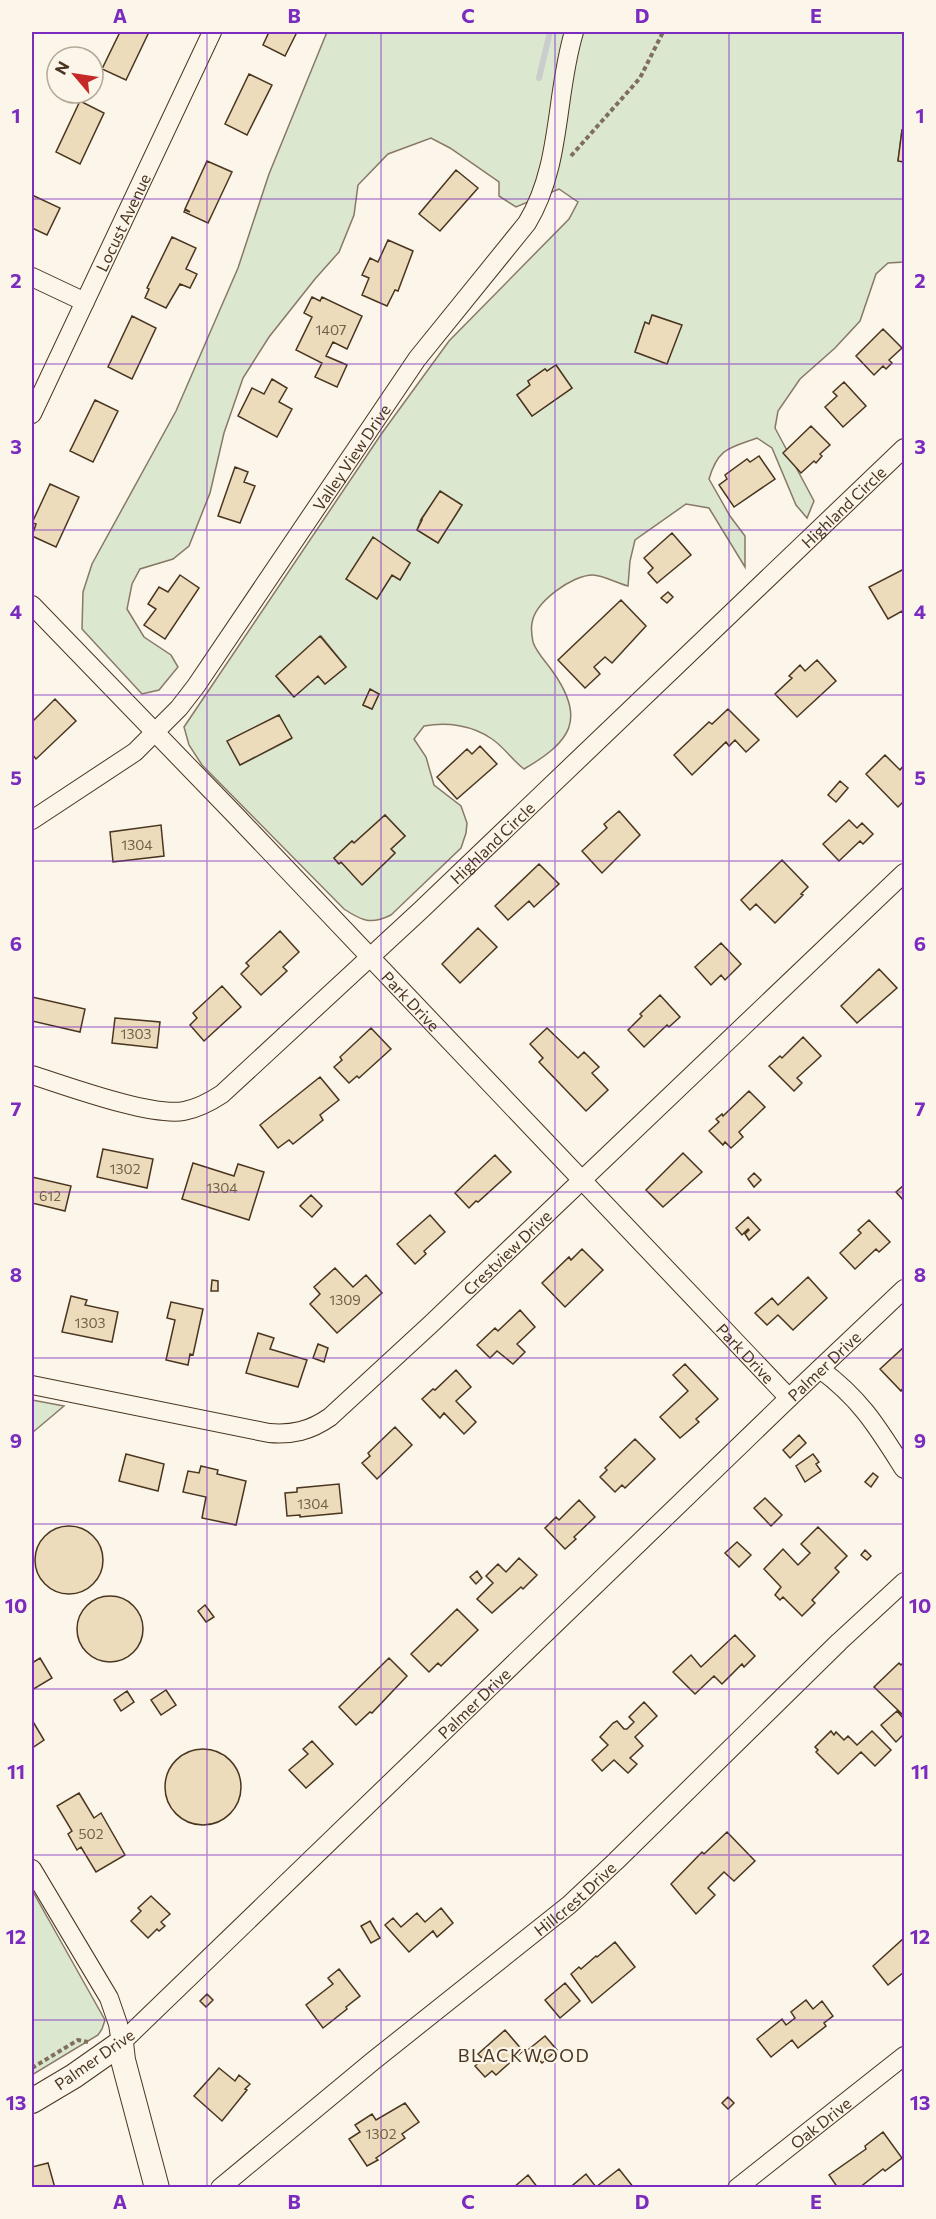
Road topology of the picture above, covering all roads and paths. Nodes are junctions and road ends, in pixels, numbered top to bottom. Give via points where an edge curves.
1 (212, 32) edge
2 (574, 32) edge
3 (663, 32) edge
4 (570, 157) dead end
5 (32, 276) edge
6 (85, 302) junction
7 (32, 414) edge
8 (904, 448) edge
9 (32, 605) edge
10 (155, 733) junction
11 (32, 820) edge
12 (904, 873) edge
13 (371, 957) junction
14 (32, 1075) edge
15 (582, 1180) junction
16 (904, 1289) edge
17 (820, 1369) junction
18 (32, 1385) edge
19 (789, 1398) junction
20 (904, 1469) edge
21 (904, 1582) edge
22 (32, 1869) edge
23 (78, 2040) dead end
24 (121, 2043) junction
25 (904, 2056) edge
26 (32, 2068) edge
27 (32, 2101) edge
28 (157, 2187) edge
29 (220, 2187) edge
30 (737, 2187) edge

1 - 6 street, Locust Avenue
2 - 10 street, Valley View Drive via 546,183 527,223 417,359 196,686
3 - 4 path via 640,78
5 - 6 street
6 - 7 street, Locust Avenue
8 - 13 street, Highland Circle
9 - 10 street, Park Drive
10 - 11 street, Valley View Drive via 135,752
10 - 13 street, Park Drive
12 - 15 street, Crestview Drive
13 - 14 street, Highland Circle via 222,1094 202,1106 156,1111
13 - 15 street, Park Drive
15 - 18 street, Crestview Drive via 330,1417 308,1430 268,1433
15 - 19 street, Park Drive
16 - 17 street, Palmer Drive
17 - 19 street, Palmer Drive
17 - 20 street via 862,1405
19 - 24 street, Palmer Drive
21 - 29 street, Hillcrest Drive via 569,1905
22 - 24 street via 109,1998
23 - 26 path
24 - 27 street, Palmer Drive
24 - 28 street
25 - 30 street, Oak Drive

